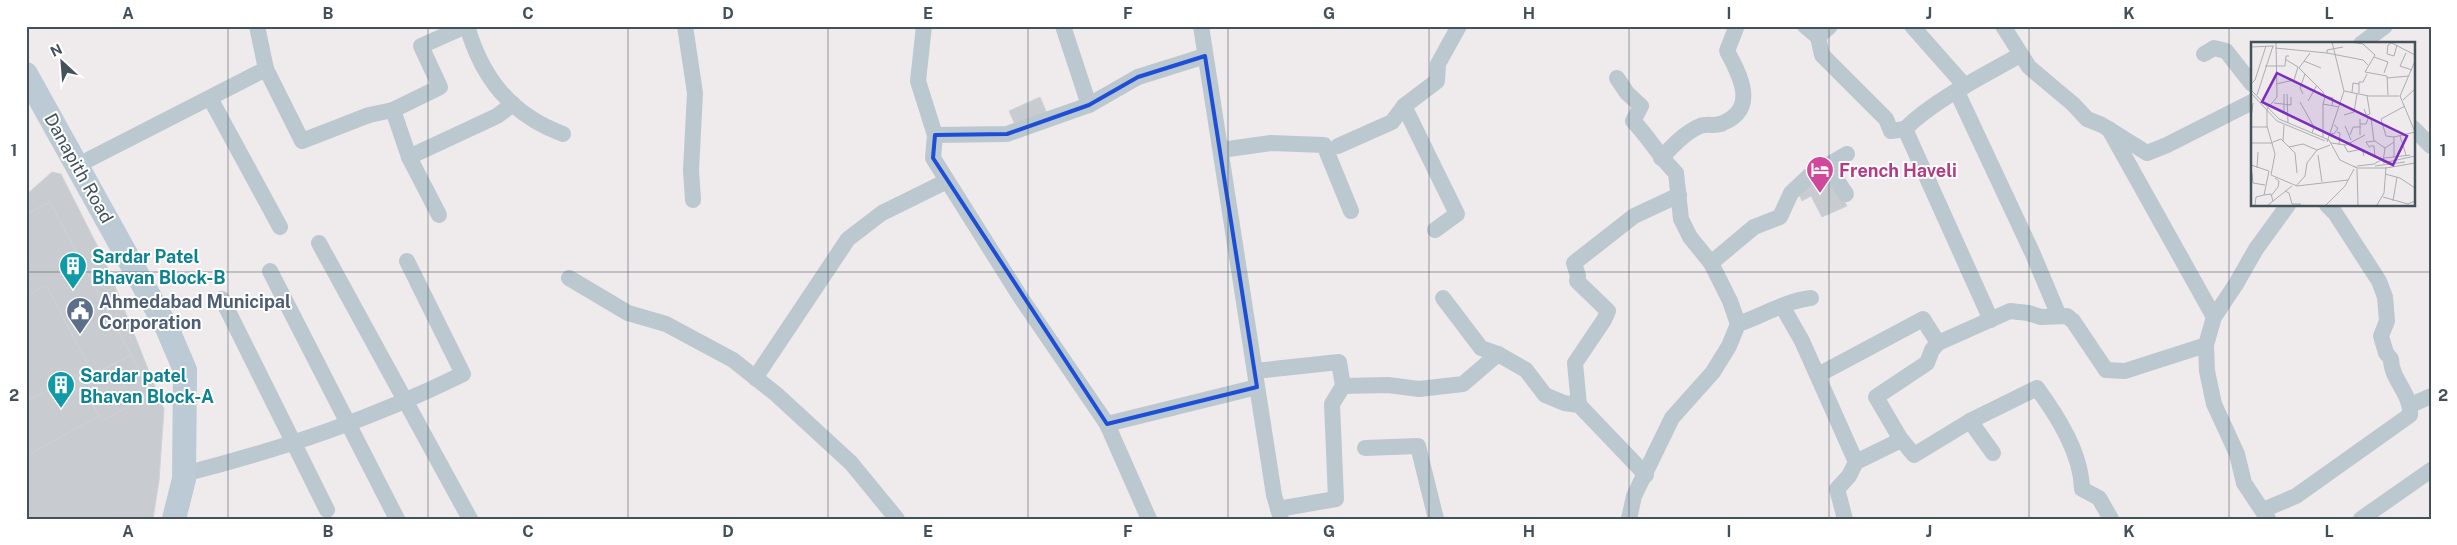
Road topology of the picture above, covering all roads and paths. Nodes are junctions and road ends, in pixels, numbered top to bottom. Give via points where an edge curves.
1 (257, 26) edge
2 (467, 26) edge
3 (685, 26) edge
4 (924, 26) edge
5 (1063, 26) edge
6 (1201, 26) edge
7 (1459, 26) edge
8 (1735, 26) edge
9 (1830, 26) edge
10 (1912, 26) edge
11 (2003, 26) edge
12 (2385, 26) edge
13 (1811, 32) edge
14 (2364, 42) edge
15 (2204, 54) dead end
16 (2020, 55) junction
17 (1205, 56) junction
18 (266, 69) junction
19 (26, 74) edge
20 (1617, 78) dead end
21 (2251, 83) edge
22 (1961, 89) junction
23 (210, 98) junction
24 (2251, 103) edge
25 (513, 104) junction
26 (1089, 105) junction
27 (1404, 106) junction
28 (393, 110) junction
29 (1904, 129) junction
30 (2109, 129) junction
31 (2414, 129) edge
32 (563, 134) dead end
33 (935, 135) junction
34 (1338, 146) dead end
35 (2431, 146) edge
36 (1221, 150) junction
37 (1847, 154) dead end
38 (410, 158) junction
39 (1661, 158) junction
40 (78, 165) junction
41 (1828, 167) junction
42 (948, 181) junction
43 (1846, 194) dead end
44 (1679, 195) junction
45 (693, 200) dead end
46 (2287, 206) edge
47 (2328, 206) edge
48 (1351, 211) dead end
49 (439, 215) dead end
50 (280, 227) dead end
51 (1435, 230) dead end
52 (319, 243) dead end
53 (407, 261) dead end
54 (1711, 263) junction
55 (270, 271) dead end
56 (569, 278) dead end
57 (1443, 298) dead end
58 (1811, 298) dead end
59 (222, 299) dead end
60 (1782, 306) junction
61 (2059, 316) junction
62 (2214, 318) junction
63 (1991, 320) junction
64 (1738, 324) junction
65 (1938, 343) junction
66 (2206, 345) junction
67 (1498, 354) junction
68 (1818, 375) junction
69 (754, 378) junction
70 (1256, 379) junction
71 (1343, 386) junction
72 (2431, 396) edge
73 (406, 402) junction
74 (2411, 405) junction
75 (1579, 406) junction
76 (1970, 421) junction
77 (350, 424) junction
78 (1108, 424) junction
79 (1901, 440) junction
80 (294, 444) junction
81 (1365, 448) dead end
82 (1993, 453) dead end
83 (1856, 462) junction
84 (2431, 470) edge
85 (184, 474) junction
86 (1646, 475) junction
87 (327, 510) dead end
88 (1280, 514) edge
89 (2266, 516) edge
90 (174, 519) edge
91 (397, 519) edge
92 (470, 519) edge
93 (897, 519) edge
94 (1149, 519) edge
95 (1436, 519) edge
96 (1630, 519) edge
97 (1845, 519) edge
98 (2111, 519) edge
99 (2361, 519) edge

1 - 18 street
2 - 25 street via 482,66 504,97
2 - 28 street via 421,46 440,87
3 - 45 street via 695,93 691,170
4 - 33 street via 918,81
5 - 26 street
6 - 17 street
7 - 27 street via 1438,64 1437,81
8 - 39 street via 1726,51 1740,75 1745,96 1737,116 1722,124 1702,125
9 - 13 street
10 - 22 street
11 - 16 street
12 - 14 street
13 - 29 street via 1822,55 1886,119 1891,131
15 - 21 street via 2214,48 2226,51
16 - 22 street
16 - 30 street via 2087,119
17 - 26 street via 1138,77
17 - 36 street
18 - 23 street
18 - 28 street via 302,141 369,115
19 - 40 street, Danapith Road
20 - 39 street via 1641,106 1633,121
22 - 29 street
22 - 61 street
23 - 40 street
23 - 50 street
24 - 30 street via 2147,153
25 - 32 street via 545,127
25 - 38 street via 497,116
26 - 33 street via 1007,134
27 - 34 street via 1392,122
27 - 51 street via 1457,214
28 - 38 street
29 - 63 street
30 - 62 street
31 - 35 street
33 - 42 street via 933,158
36 - 48 street via 1271,143 1324,145
36 - 70 street
37 - 41 street
38 - 49 street
39 - 44 street via 1676,173
40 - 85 street, Danapith Road via 168,328 185,370
41 - 43 street
41 - 54 street via 1809,176 1791,193 1780,217 1754,227
42 - 69 street via 882,213 848,239
42 - 78 street via 1021,298
44 - 54 street via 1681,219 1690,237
44 - 75 street via 1634,216 1574,263 1577,281 1608,311 1575,363
46 - 62 street via 2256,249
47 - 74 street via 2379,281 2385,297 2387,321 2381,336 2391,359 2391,369
52 - 73 street
53 - 73 street via 462,374
54 - 64 street
55 - 77 street
56 - 69 street via 628,312 666,324 733,360
57 - 67 street via 1481,348
58 - 60 street
59 - 80 street
60 - 64 street
60 - 68 street
61 - 63 street via 2041,317 2010,311
61 - 66 street via 2067,316 2073,321 2106,370 2125,371
62 - 66 street
63 - 65 street
64 - 86 street via 1713,372 1672,418
65 - 68 street via 1923,319
65 - 79 street via 1927,363 1876,397
66 - 89 street via 2207,371 2214,404 2237,454 2244,483
67 - 71 street via 1463,384 1419,389
67 - 75 street via 1526,370 1545,395
68 - 83 street
69 - 93 street via 851,463
70 - 71 street via 1338,362
70 - 78 street
70 - 88 street via 1274,495
71 - 88 street via 1332,404 1336,498
72 - 74 street
73 - 77 street
73 - 92 street
74 - 89 street via 2410,415
75 - 86 street
76 - 79 street via 1914,455
76 - 82 street
76 - 98 street via 2036,382 2070,440 2082,470 2082,489 2099,498
77 - 80 street
77 - 91 street
78 - 94 street
79 - 83 street
80 - 85 street
80 - 87 street
81 - 95 street via 1418,446
83 - 97 street via 1837,489
84 - 99 street
85 - 90 street, Danapith Road
86 - 96 street via 1634,496

